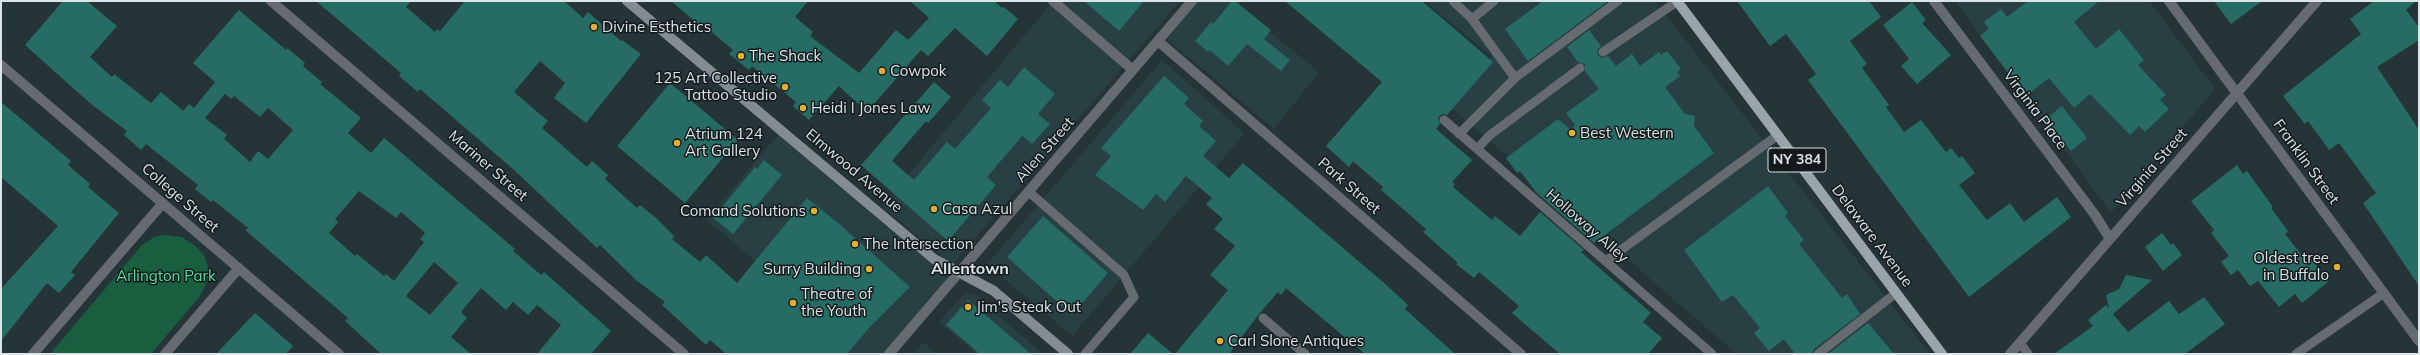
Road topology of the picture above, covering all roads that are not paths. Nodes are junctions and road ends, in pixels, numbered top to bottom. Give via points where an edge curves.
1 (271, 1) edge
2 (626, 1) edge
3 (1053, 1) edge
4 (1192, 1) edge
5 (1454, 1) edge
6 (1494, 1) edge
7 (1618, 1) edge
8 (1678, 1) edge
9 (1934, 1) edge
10 (2169, 1) edge
11 (2317, 1) edge
12 (1472, 19) junction
13 (1158, 41) junction
14 (1603, 52) dead end
15 (1, 65) edge
16 (1580, 68) dead end
17 (1133, 70) junction
18 (1515, 78) junction
19 (2237, 93) junction
20 (1444, 120) dead end
21 (1459, 134) junction
22 (1778, 135) junction
23 (1476, 149) junction
24 (1029, 192) junction
25 (163, 203) junction
26 (2110, 239) junction
27 (1606, 261) junction
28 (239, 268) junction
29 (960, 272) junction
30 (1896, 293) junction
31 (2384, 293) junction
32 (1263, 318) dead end
33 (2419, 341) edge
34 (2020, 343) junction
35 (33, 354) edge
36 (165, 354) edge
37 (339, 354) edge
38 (684, 354) edge
39 (890, 354) edge
40 (1068, 354) edge
41 (1085, 354) edge
42 (1305, 354) edge
43 (1521, 354) edge
44 (1712, 354) edge
45 (1818, 354) edge
46 (1942, 354) edge
47 (2010, 354) edge
48 (2028, 354) edge
49 (2296, 354) edge

1 - 38 street, Mariner Street
2 - 29 street, Elmwood Avenue via 934,259
3 - 17 street
4 - 13 street, Allen Street
5 - 12 lane
6 - 12 lane
7 - 18 lane
8 - 14 lane
8 - 22 main road, Delaware Avenue / NY 384
9 - 26 street, Virginia Place via 2095,215
10 - 19 street, Franklin Street
11 - 19 street, Virginia Street
12 - 18 lane
13 - 17 street, Allen Street
13 - 43 street, Park Street
15 - 25 street, College Street
16 - 23 lane via 1490,135
17 - 24 street, Allen Street
18 - 21 lane
19 - 26 street, Virginia Street
19 - 31 street, Franklin Street
20 - 21 lane, Holloway Alley
21 - 23 lane, Holloway Alley
22 - 27 lane
22 - 30 main road, Delaware Avenue / NY 384
23 - 27 lane, Holloway Alley
24 - 29 street, Allen Street
24 - 41 lane via 1124,276 1134,297
25 - 28 street, College Street
25 - 35 street
26 - 34 street, Virginia Street
27 - 44 lane, Holloway Alley
28 - 36 street
28 - 37 street, College Street
29 - 39 street, Allen Street
29 - 40 street, Elmwood Avenue via 994,291
30 - 45 lane
30 - 46 main road, Delaware Avenue / NY 384
31 - 33 street, Franklin Street
31 - 49 lane
32 - 42 lane
34 - 47 street, Virginia Street
34 - 48 lane

